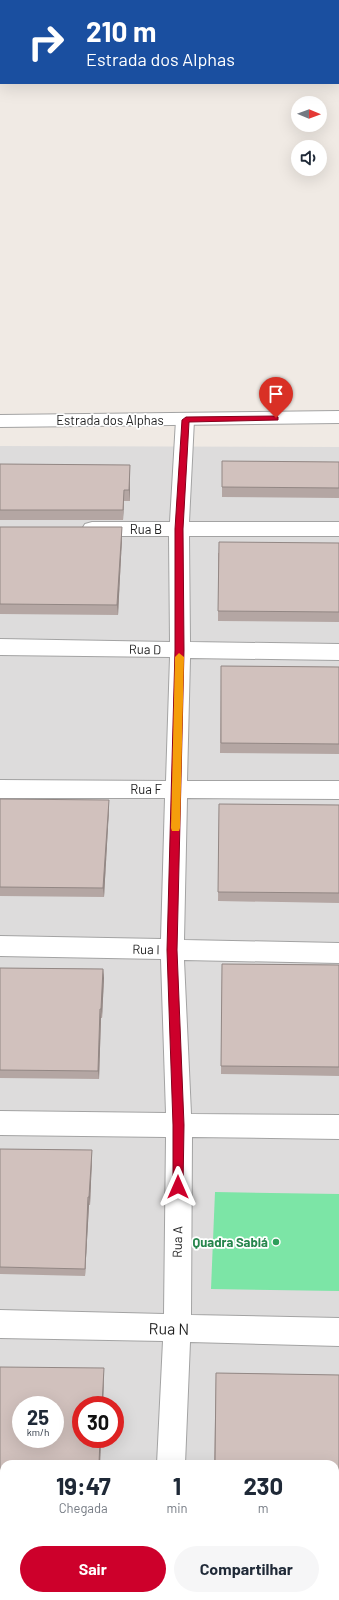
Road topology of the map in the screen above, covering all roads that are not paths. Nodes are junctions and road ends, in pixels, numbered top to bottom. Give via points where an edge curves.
1 (339, 418) edge
2 (186, 420) junction
3 (0, 421) edge
4 (78, 529) edge
5 (179, 529) junction
6 (339, 529) edge
7 (0, 647) edge
8 (180, 650) junction
9 (339, 652) edge
10 (0, 789) edge
11 (176, 789) junction
12 (339, 790) edge
13 (0, 946) edge
14 (172, 950) junction
15 (339, 953) edge
16 (0, 1123) edge
17 (178, 1125) junction
18 (339, 1127) edge
19 (0, 1324) edge
20 (177, 1328) junction
21 (339, 1332) edge
22 (171, 1460) edge

1 - 2 street, Estrada dos Alphas
2 - 3 street, Estrada dos Alphas
2 - 5 street, Rua A
4 - 5 street, Rua B
5 - 6 street, Rua B
5 - 8 street, Rua A
7 - 8 street, Rua D
8 - 9 street, Rua D
8 - 11 street, Rua A
10 - 11 street, Rua F
11 - 12 street, Rua F
11 - 14 street, Rua A
13 - 14 street, Rua I
14 - 15 street, Rua I
14 - 17 street, Rua A
16 - 17 street
17 - 18 street
17 - 20 street, Rua A
19 - 20 street, Rua N
20 - 21 street, Rua N
20 - 22 street, Rua A

